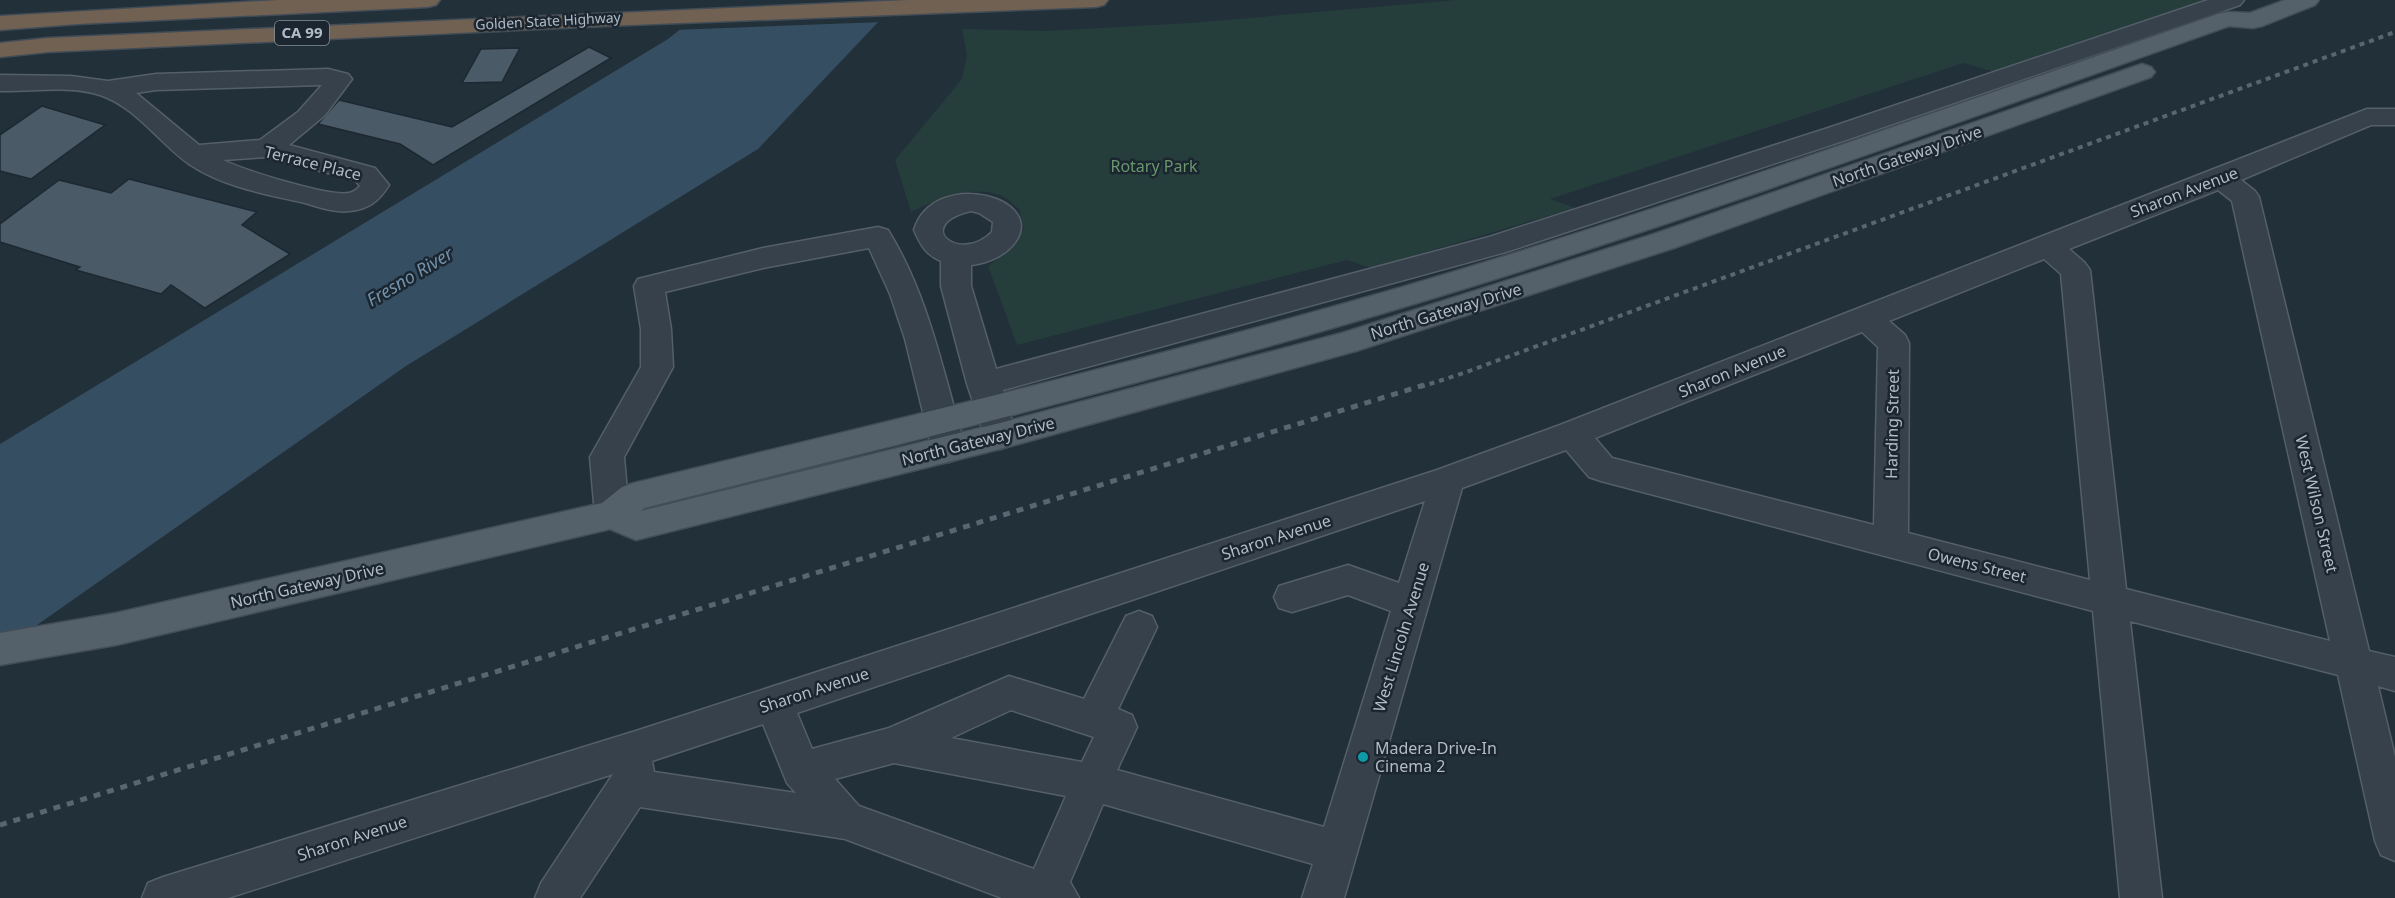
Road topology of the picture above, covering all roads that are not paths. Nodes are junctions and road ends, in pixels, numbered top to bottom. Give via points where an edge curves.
1 (428, 0) edge
2 (1095, 0) edge
3 (2232, 0) edge
4 (2307, 0) edge
5 (0, 23) edge
6 (0, 50) edge
7 (12, 84) edge
8 (109, 89) junction
9 (2395, 97) edge
10 (0, 100) edge
11 (1958, 114) junction
12 (2386, 123) edge
13 (266, 148) junction
14 (195, 154) junction
15 (2221, 178) junction
16 (2046, 246) junction
17 (1504, 254) junction
18 (956, 255) dead end
19 (1535, 284) junction
20 (1866, 318) junction
21 (991, 409) junction
22 (1572, 434) junction
23 (944, 435) junction
24 (1448, 480) junction
25 (612, 515) junction
26 (1891, 543) junction
27 (1292, 597) dead end
28 (2110, 600) junction
29 (1411, 603) junction
30 (1139, 627) dead end
31 (0, 649) edge
32 (2354, 663) junction
33 (2395, 674) edge
34 (774, 703) junction
35 (1094, 719) junction
36 (894, 745) junction
37 (639, 748) junction
38 (801, 770) junction
39 (1092, 782) junction
40 (630, 787) junction
41 (845, 820) junction
42 (2395, 841) edge
43 (1337, 851) junction
44 (1051, 895) edge
45 (163, 898) edge
46 (556, 898) edge
47 (1323, 898) edge
48 (2141, 898) edge

1 - 5 highway, CA 99
2 - 6 highway, Golden State Highway / CA 99 via 605,19
3 - 11 street
4 - 11 main road, North Gateway Drive via 2253,21 2252,33
7 - 8 street, Terrace Place
7 - 10 street
8 - 13 street via 156,82 339,79 320,106
8 - 14 street, Terrace Place via 127,98
9 - 12 street, Sharon Avenue via 2376,104
11 - 17 main road, North Gateway Drive via 1645,221
11 - 19 main road, North Gateway Drive via 1664,241
12 - 15 street, Sharon Avenue
13 - 14 street, Terrace Place
13 - 14 street, Terrace Place via 365,174 375,185 361,200 336,202 230,173
15 - 16 street, Sharon Avenue
15 - 32 street, West Wilson Street via 2245,197
16 - 20 street, Sharon Avenue
16 - 28 street via 2075,270
17 - 19 street
17 - 21 main road, North Gateway Drive via 1327,320
18 - 21 street via 956,286
19 - 21 main road, North Gateway Drive via 1345,343
20 - 22 street, Sharon Avenue
20 - 26 street, Harding Street via 1894,343
21 - 23 main road, North Gateway Drive
22 - 24 street, Sharon Avenue
22 - 26 street, Owens Street via 1601,468
23 - 25 main road, North Gateway Drive via 636,526
23 - 25 street via 919,334 901,281 878,237 706,270 649,286 657,367 607,457
24 - 29 street, West Lincoln Avenue
24 - 34 street, Sharon Avenue
25 - 31 main road, North Gateway Drive via 116,628
26 - 28 street, Owens Street
27 - 29 street via 1348,580
28 - 32 street, Owens Street
28 - 48 street
29 - 43 street, West Lincoln Avenue
30 - 35 street
32 - 33 street, Owens Street
32 - 42 street, West Wilson Street
34 - 37 street, Sharon Avenue
34 - 38 street
35 - 36 street via 1009,693
35 - 39 street via 1118,727
36 - 38 street
36 - 39 street
37 - 40 street
37 - 45 street, Sharon Avenue
38 - 41 street
39 - 43 street
39 - 44 street
40 - 41 street
40 - 46 street
41 - 44 street
43 - 47 street, West Lincoln Avenue

